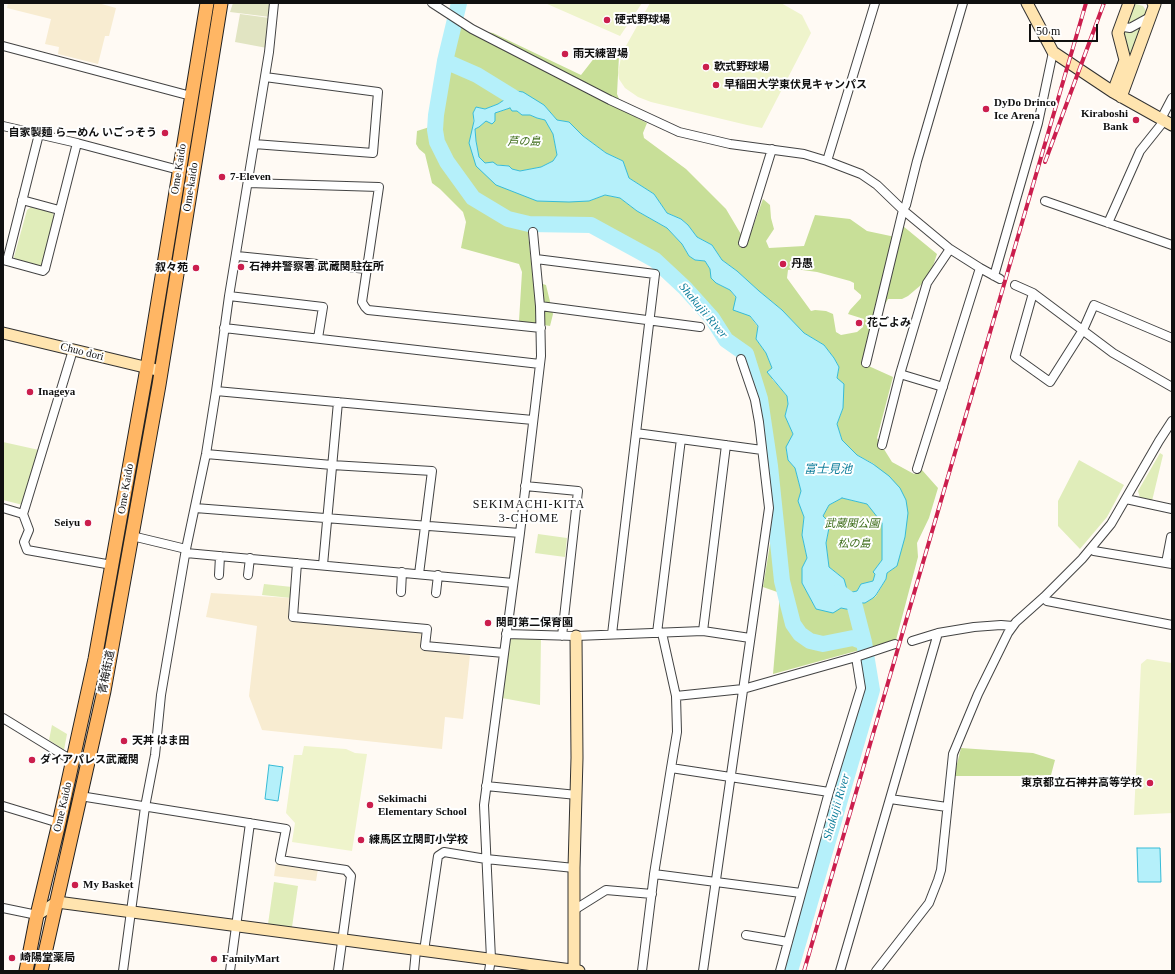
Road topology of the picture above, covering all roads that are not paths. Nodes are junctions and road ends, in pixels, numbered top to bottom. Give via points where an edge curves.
1 (207, 3) edge
2 (221, 3) edge
3 (274, 3) edge
4 (432, 3) edge
5 (875, 3) edge
6 (963, 3) edge
7 (1028, 3) edge
8 (1129, 3) edge
9 (1155, 3) edge
10 (1150, 17) junction
11 (1122, 23) junction
12 (3, 46) edge
13 (1053, 52) junction
14 (265, 77) junction
15 (1117, 94) junction
16 (191, 96) junction
17 (1172, 98) edge
18 (1166, 122) edge
19 (3, 126) edge
20 (39, 134) junction
21 (76, 143) junction
22 (254, 144) junction
23 (772, 149) junction
24 (827, 160) junction
25 (179, 170) junction
26 (248, 184) junction
27 (22, 200) junction
28 (1045, 201) dead end
29 (60, 210) junction
30 (903, 210) junction
31 (1108, 223) junction
32 (533, 232) dead end
33 (743, 243) dead end
34 (1172, 245) edge
35 (950, 249) junction
36 (237, 256) junction
37 (536, 259) junction
38 (5, 260) edge
39 (980, 268) junction
40 (366, 269) junction
41 (1015, 285) dead end
42 (1033, 293) junction
43 (230, 296) junction
44 (540, 306) junction
45 (649, 320) junction
46 (700, 327) dead end
47 (224, 328) junction
48 (541, 328) junction
49 (1083, 330) junction
50 (3, 333) edge
51 (318, 338) junction
52 (1172, 338) edge
53 (73, 350) junction
54 (741, 359) dead end
55 (866, 363) dead end
56 (540, 364) junction
57 (147, 368) junction
58 (161, 371) junction
59 (900, 374) junction
60 (942, 386) junction
61 (1172, 387) edge
62 (216, 392) junction
63 (141, 400) junction
64 (156, 402) junction
65 (338, 402) junction
66 (533, 420) junction
67 (1172, 421) edge
68 (636, 433) junction
69 (681, 439) junction
70 (726, 445) junction
71 (882, 445) dead end
72 (762, 450) junction
73 (206, 454) junction
74 (332, 465) junction
75 (917, 469) dead end
76 (525, 486) junction
77 (1126, 499) junction
78 (3, 508) edge
79 (195, 508) junction
80 (1172, 509) edge
81 (23, 514) junction
82 (327, 519) junction
83 (424, 525) junction
84 (520, 533) junction
85 (132, 536) junction
86 (1172, 537) edge
87 (1091, 549) junction
88 (186, 551) junction
89 (220, 556) junction
90 (250, 558) junction
91 (297, 563) junction
92 (1169, 564) edge
93 (112, 565) junction
94 (322, 565) junction
95 (402, 572) junction
96 (419, 574) junction
97 (219, 575) dead end
98 (248, 575) dead end
99 (438, 575) junction
100 (513, 582) junction
101 (401, 592) dead end
102 (436, 593) dead end
103 (1044, 597) junction
104 (1172, 625) edge
105 (1013, 626) junction
106 (703, 631) junction
107 (660, 633) junction
108 (938, 633) junction
109 (506, 634) junction
110 (612, 634) junction
111 (562, 636) junction
112 (576, 636) junction
113 (750, 638) junction
114 (912, 641) dead end
115 (895, 644) dead end
116 (504, 653) junction
117 (858, 656) junction
118 (743, 689) junction
119 (676, 696) junction
120 (3, 718) edge
121 (73, 761) junction
122 (671, 768) junction
123 (731, 777) junction
124 (486, 786) junction
125 (829, 792) junction
126 (577, 795) junction
127 (80, 796) junction
128 (890, 799) junction
129 (3, 806) edge
130 (145, 807) junction
131 (947, 807) junction
132 (60, 823) junction
133 (250, 823) junction
134 (486, 859) junction
135 (574, 868) junction
136 (654, 874) junction
137 (716, 881) junction
138 (800, 893) junction
139 (652, 894) junction
140 (57, 902) junction
141 (3, 908) edge
142 (574, 910) junction
143 (130, 912) junction
144 (37, 915) junction
145 (236, 926) junction
146 (746, 935) dead end
147 (342, 940) junction
148 (788, 942) junction
149 (420, 950) junction
150 (491, 959) junction
151 (26, 971) edge
152 (42, 971) edge
153 (122, 971) edge
154 (230, 971) edge
155 (338, 971) edge
156 (414, 971) edge
157 (489, 971) edge
158 (575, 971) edge
159 (642, 971) edge
160 (703, 971) edge
161 (780, 971) edge
162 (840, 971) edge
163 (876, 971) edge

1 - 16 main road, Ome Kaido
2 - 58 main road, Ome-kaido
3 - 14 street
4 - 23 street via 472,29 610,100 679,132 730,144
5 - 24 street
6 - 30 street
7 - 13 street
8 - 11 street
9 - 10 street
10 - 11 street via 1130,28 1124,27
10 - 15 street
11 - 15 street via 1118,33 1125,60
12 - 16 street
13 - 15 street
13 - 39 street via 1038,124 997,277
14 - 22 street
14 - 22 street via 378,92 373,153
15 - 18 street
16 - 25 main road, Ome Kaido
17 - 18 street
18 - 31 street via 1140,152
19 - 20 street
20 - 21 street
20 - 27 street
21 - 25 street
21 - 29 street
22 - 26 street
23 - 24 street
23 - 33 street
24 - 30 street via 870,180
25 - 57 main road, Ome Kaido
26 - 36 street
26 - 40 street via 379,187
27 - 29 street
27 - 38 street
28 - 31 street
29 - 38 street via 43,271
30 - 35 street
30 - 55 street
31 - 34 street
32 - 37 street
35 - 39 street
35 - 59 street via 927,283
36 - 40 street
36 - 43 street
37 - 44 street
37 - 45 street via 655,274
39 - 60 street
40 - 48 street via 362,302 368,310
41 - 42 street
42 - 49 street
42 - 49 street via 1015,357 1050,382
43 - 47 street
43 - 51 street via 323,307
44 - 45 street
44 - 48 street
45 - 46 street
45 - 68 street
47 - 51 street
47 - 62 street
48 - 56 street
49 - 52 street via 1094,305
49 - 61 street via 1113,353
50 - 53 street, Chuo dori
51 - 56 street
53 - 57 street, Chuo dori
53 - 81 street
54 - 72 street via 755,400
56 - 66 street
57 - 58 street, Chuo dori
57 - 63 main road, Ome Kaido
58 - 64 main road, 青梅街道
59 - 60 street
59 - 71 street
60 - 75 street
62 - 65 street
62 - 73 street
63 - 64 main road
63 - 93 main road, Ome Kaido
64 - 85 main road, 青梅街道
65 - 66 street
65 - 74 street
66 - 76 street
67 - 77 street
68 - 69 street
68 - 110 street
69 - 70 street
69 - 107 street
70 - 72 street
70 - 106 street
72 - 113 street via 769,508
73 - 74 street
73 - 79 street
74 - 82 street
74 - 83 street via 432,471
76 - 84 street
76 - 111 street via 578,491
77 - 80 street
77 - 87 street via 1111,524
78 - 81 street
79 - 82 street
79 - 88 street
81 - 93 street via 29,530 24,542 27,550
82 - 83 street
82 - 94 street
83 - 84 street
83 - 96 street
84 - 100 street
85 - 88 street
85 - 127 main road, 青梅街道 via 104,691
86 - 92 street
87 - 92 street
87 - 103 street
88 - 89 street
88 - 130 street
89 - 90 street
89 - 97 street
90 - 91 street
90 - 98 street
91 - 94 street
91 - 116 street via 293,617 426,630 425,646
93 - 121 main road, Ome Kaido via 93,672
94 - 95 street
95 - 96 street
95 - 101 street
96 - 99 street
99 - 100 street
99 - 102 street
100 - 109 street
103 - 104 street via 1047,601
103 - 105 street
105 - 108 street via 974,627
105 - 131 street via 978,694 953,754
106 - 107 street
106 - 113 street
107 - 110 street
107 - 119 street
108 - 114 street
108 - 128 street
109 - 111 street
109 - 116 street
110 - 112 street
111 - 112 street
112 - 126 street
113 - 118 street
115 - 117 street
116 - 124 street
117 - 118 street
117 - 125 street via 861,688
118 - 119 street
118 - 123 street
119 - 122 street via 677,732
120 - 121 street
121 - 132 main road, Ome Kaido
122 - 123 street
122 - 136 street
123 - 125 street
123 - 137 street
124 - 126 street
124 - 134 street
125 - 138 street
126 - 135 street
127 - 130 street
127 - 140 main road, 青梅街道
128 - 131 street
128 - 162 street
129 - 132 street
130 - 133 street
130 - 143 street
131 - 163 street via 941,870 929,903
132 - 144 main road, Ome Kaido
133 - 145 street
133 - 147 street via 286,829 280,860 346,870 351,876
134 - 135 street
134 - 149 street via 444,852 438,856
134 - 150 street
135 - 142 street
136 - 137 street
136 - 139 street
137 - 138 street
137 - 160 street
138 - 148 street
139 - 142 street via 606,890
139 - 159 street
140 - 143 street
140 - 144 street
140 - 152 main road, 青梅街道
141 - 144 street
142 - 158 street
143 - 145 street
143 - 153 street
144 - 151 main road, Ome Kaido
145 - 147 street
145 - 154 street
146 - 148 street
147 - 149 street
147 - 155 street
148 - 161 street
149 - 150 street
149 - 156 street
150 - 157 street
150 - 158 street

